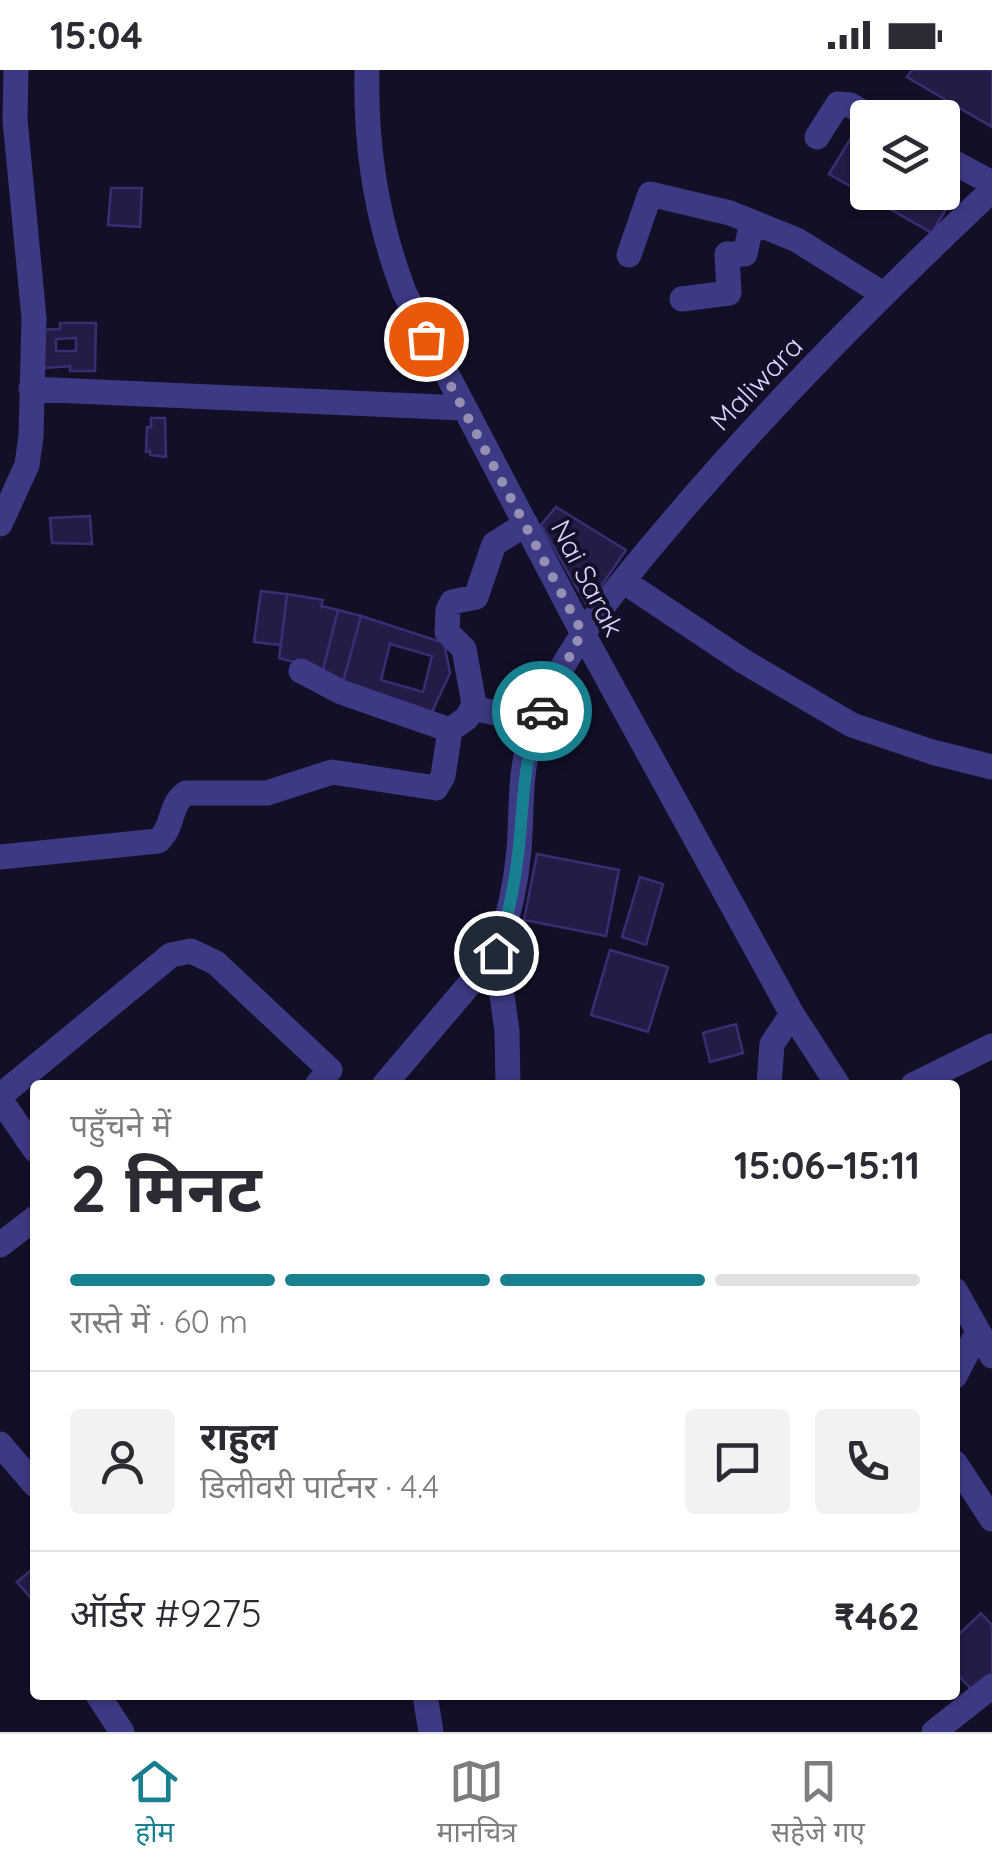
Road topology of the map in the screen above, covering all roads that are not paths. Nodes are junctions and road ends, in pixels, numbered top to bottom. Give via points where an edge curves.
1 (16, 70) edge
2 (367, 70) edge
3 (850, 105) edge
4 (817, 138) dead end
5 (960, 167) edge
6 (992, 186) edge
7 (752, 222) junction
8 (629, 255) dead end
9 (883, 294) junction
10 (682, 299) dead end
11 (31, 389) junction
12 (463, 408) junction
13 (0, 524) edge
14 (526, 524) junction
15 (623, 580) junction
16 (582, 632) junction
17 (301, 672) dead end
18 (472, 708) junction
19 (537, 722) junction
20 (450, 730) junction
21 (992, 767) edge
22 (0, 857) edge
23 (496, 953) junction
24 (792, 1014) junction
25 (992, 1046) edge
26 (321, 1080) edge
27 (388, 1080) edge
28 (508, 1080) edge
29 (769, 1080) edge
30 (835, 1080) edge
31 (923, 1080) edge
32 (0, 1098) edge
33 (30, 1143) edge
34 (30, 1222) edge
35 (0, 1245) edge
36 (960, 1299) edge
37 (978, 1332) junction
38 (992, 1356) edge
39 (960, 1366) edge
40 (0, 1444) edge
41 (960, 1471) edge
42 (30, 1478) edge
43 (992, 1519) edge
44 (992, 1686) edge
45 (101, 1700) edge
46 (426, 1700) edge
47 (122, 1732) edge
48 (431, 1732) edge
49 (934, 1732) edge

1 - 11 street via 34,318
2 - 12 street, Nai Sarak via 373,177 386,244
3 - 4 street via 838,104
5 - 6 street
6 - 9 street, Maliwara
7 - 8 street via 650,194
7 - 9 street via 797,240
7 - 10 street via 745,254 727,254 729,293
9 - 15 street, Maliwara via 727,457
11 - 12 street
11 - 13 street via 26,465
12 - 14 street, Nai Sarak
14 - 16 street, Nai Sarak
14 - 18 street via 494,544 476,597 449,606 446,626 464,649
15 - 16 street, Maliwara
15 - 21 street via 852,725
16 - 19 street, Maliwara
16 - 24 street, Nai Sarak
17 - 20 street
18 - 19 street
18 - 20 street
19 - 23 street, Maliwara
20 - 22 street via 436,788 332,772 267,793 186,793 158,841
23 - 27 street
23 - 28 street
24 - 29 street via 772,1044
24 - 30 street, Nai Sarak
25 - 31 street
26 - 32 street via 330,1070 216,962 191,951 171,955
32 - 33 street
34 - 35 street
36 - 37 street
37 - 38 street
37 - 39 street
40 - 42 street
41 - 43 street
44 - 49 street
45 - 47 street
46 - 48 street

